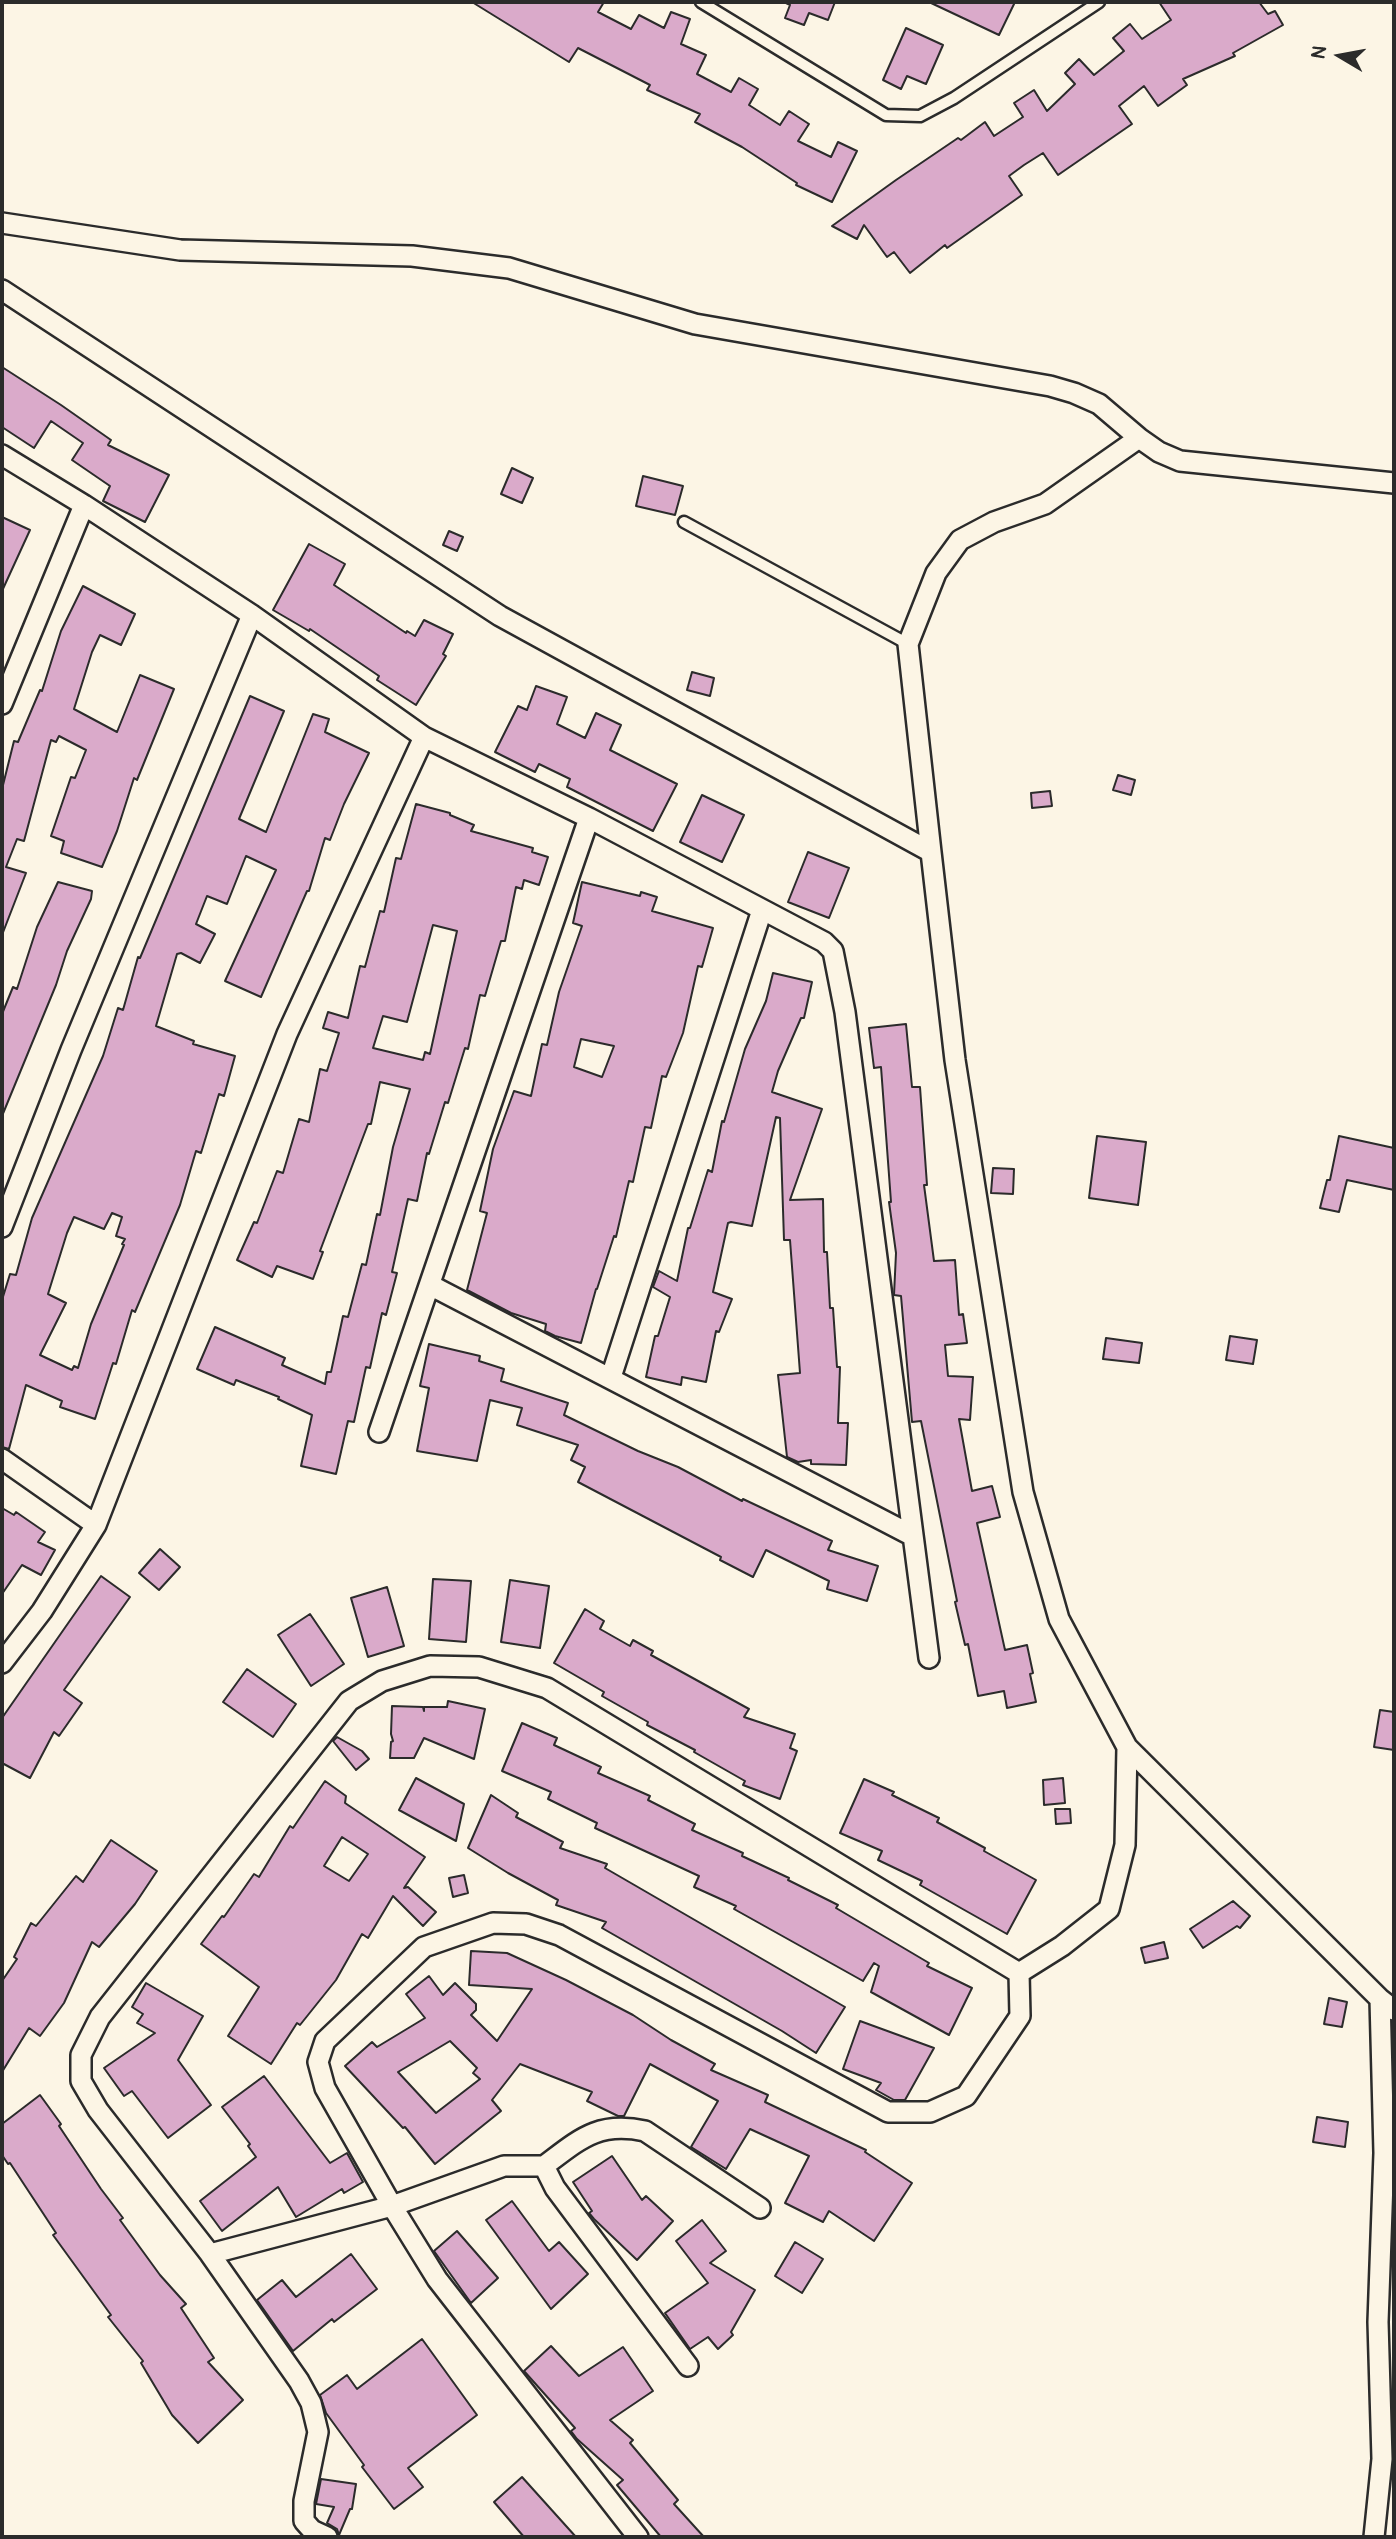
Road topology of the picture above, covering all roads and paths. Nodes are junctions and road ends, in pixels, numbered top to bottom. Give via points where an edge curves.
1 (701, 2) edge
2 (1099, 2) edge
3 (2, 223) edge
4 (2, 290) edge
5 (1139, 438) junction
6 (2, 455) edge
7 (1394, 482) edge
8 (84, 505) junction
9 (684, 522) dead end
10 (252, 615) junction
11 (908, 644) junction
12 (2, 704) edge
13 (424, 737) junction
14 (589, 818) junction
15 (931, 852) junction
16 (762, 910) junction
17 (2, 1227) edge
18 (430, 1285) junction
19 (611, 1377) junction
20 (379, 1433) dead end
21 (2, 1459) edge
22 (96, 1525) junction
23 (913, 1536) junction
24 (929, 1658) dead end
25 (2, 1663) edge
26 (1127, 1747) junction
27 (1018, 1973) junction
28 (1387, 2004) edge
29 (544, 2166) junction
30 (1389, 2174) edge
31 (392, 2206) junction
32 (760, 2208) dead end
33 (210, 2254) junction
34 (688, 2366) dead end
35 (327, 2537) edge
36 (638, 2537) edge
37 (1374, 2537) edge

1 - 2 lane via 886,115 920,116
3 - 5 street via 180,250 412,256 509,268 695,324 1050,386 1099,404
4 - 15 street via 500,616
5 - 7 street via 1180,461
5 - 11 street via 1045,504 960,540 936,573
6 - 8 street
8 - 10 street
8 - 12 street
9 - 11 lane
10 - 13 street
10 - 17 street
11 - 15 street
13 - 14 street
13 - 22 street via 288,1034
14 - 16 street
14 - 18 street
15 - 26 street via 955,1060 1023,1492 1059,1619
16 - 19 street
16 - 23 street via 824,942 838,965
18 - 19 street
18 - 20 street
19 - 23 street
21 - 22 street
22 - 25 street via 42,1611
23 - 24 street
26 - 27 street via 1125,1845 1109,1909
26 - 28 street
27 - 31 street via 1020,2016 966,2096 930,2112 888,2112 559,1935 526,1924 493,1923 464,1932 424,1947 324,2041 318,2062 325,2088
27 - 33 street via 547,1688 479,1667 430,1666 382,1681 349,1701 100,2017 81,2055 81,2081 98,2110
28 - 30 street
29 - 31 street via 504,2166
29 - 32 street via 587,2134 626,2127 645,2132
29 - 34 street via 555,2188
30 - 37 street via 1378,2322 1382,2459
31 - 33 street
31 - 36 street via 437,2279
33 - 35 street via 312,2403 317,2432 304,2521

